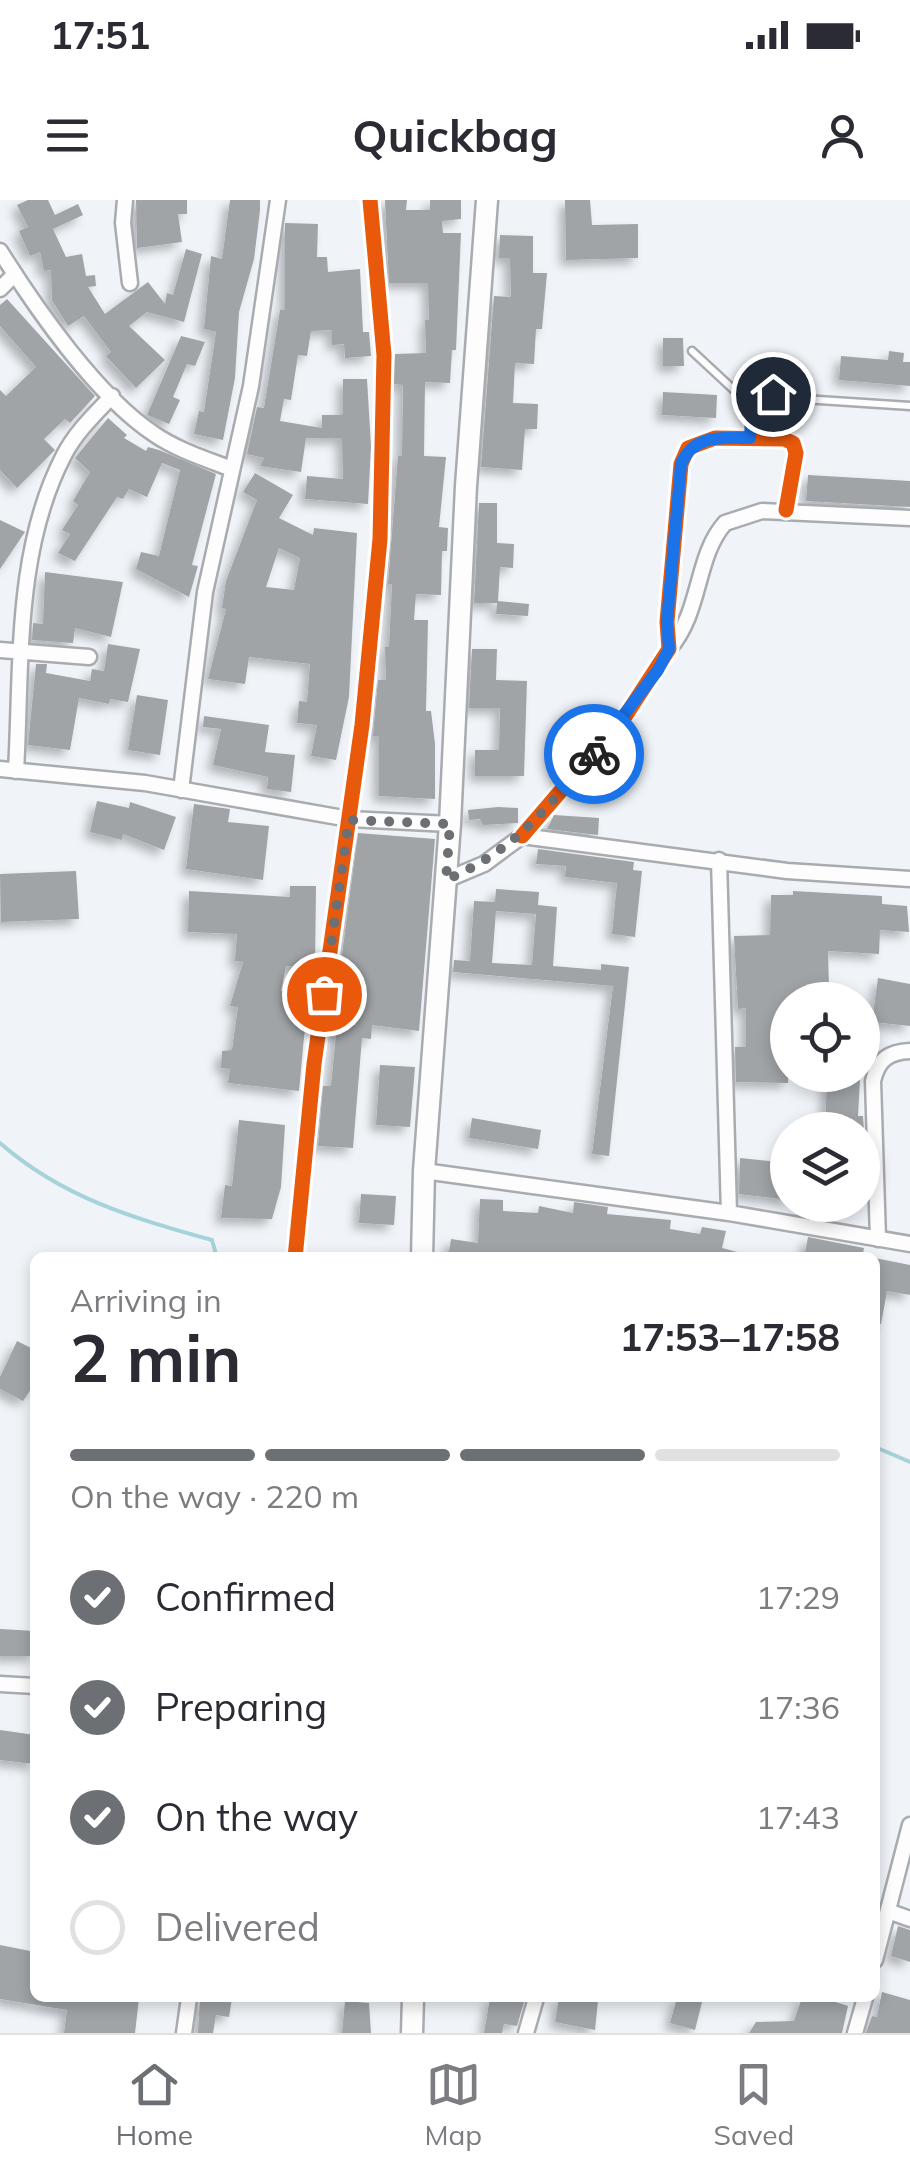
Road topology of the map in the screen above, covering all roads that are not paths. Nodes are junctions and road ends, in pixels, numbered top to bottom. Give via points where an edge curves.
1 (125, 200) edge
2 (278, 200) edge
3 (370, 200) edge
4 (487, 200) edge
5 (0, 251) edge
6 (15, 274) junction
7 (130, 283) dead end
8 (0, 289) edge
9 (692, 351) dead end
10 (112, 396) junction
11 (752, 400) junction
12 (910, 406) edge
13 (750, 438) junction
14 (232, 469) junction
15 (786, 510) junction
16 (910, 518) edge
17 (669, 649) junction
18 (0, 650) edge
19 (24, 653) junction
20 (89, 657) dead end
21 (8, 770) edge
22 (182, 790) junction
23 (349, 820) junction
24 (450, 824) junction
25 (522, 836) junction
26 (718, 860) junction
27 (910, 879) edge
28 (446, 880) junction
29 (910, 1052) edge
30 (424, 1171) junction
31 (729, 1213) junction
32 (878, 1239) junction
33 (910, 1244) edge
34 (296, 1252) edge
35 (422, 1252) edge
36 (0, 1684) edge
37 (30, 1686) edge
38 (910, 1825) edge
39 (888, 1911) junction
40 (910, 1919) edge
41 (880, 1941) edge
42 (188, 2002) edge
43 (413, 2002) edge
44 (535, 2002) edge
45 (864, 2002) edge
46 (184, 2033) edge
47 (412, 2033) edge
48 (526, 2033) edge
49 (855, 2033) edge

1 - 7 street
2 - 14 street
3 - 23 street via 384,354 384,475
4 - 24 street
5 - 6 street
6 - 8 street
6 - 10 street
9 - 11 lane
10 - 14 street via 155,436
10 - 19 street via 73,441 52,485 27,574
11 - 12 lane via 773,394
11 - 13 lane
13 - 15 street via 793,444
13 - 17 street via 701,440 681,464
14 - 22 street via 204,592
15 - 16 street
15 - 17 street via 739,517 717,533 686,629
17 - 25 street via 626,715
18 - 19 street
19 - 20 street
19 - 21 street
21 - 22 street
22 - 23 street
23 - 24 street
23 - 34 street
24 - 28 street
25 - 26 street
25 - 28 street via 484,864
26 - 27 street
26 - 31 street
28 - 30 street
29 - 32 street via 893,1052 880,1062 874,1081
30 - 31 street
30 - 35 street
31 - 32 street
32 - 33 street
36 - 37 street
38 - 39 street
39 - 40 street
39 - 41 street
42 - 46 street
43 - 47 street
44 - 48 street
45 - 49 street

